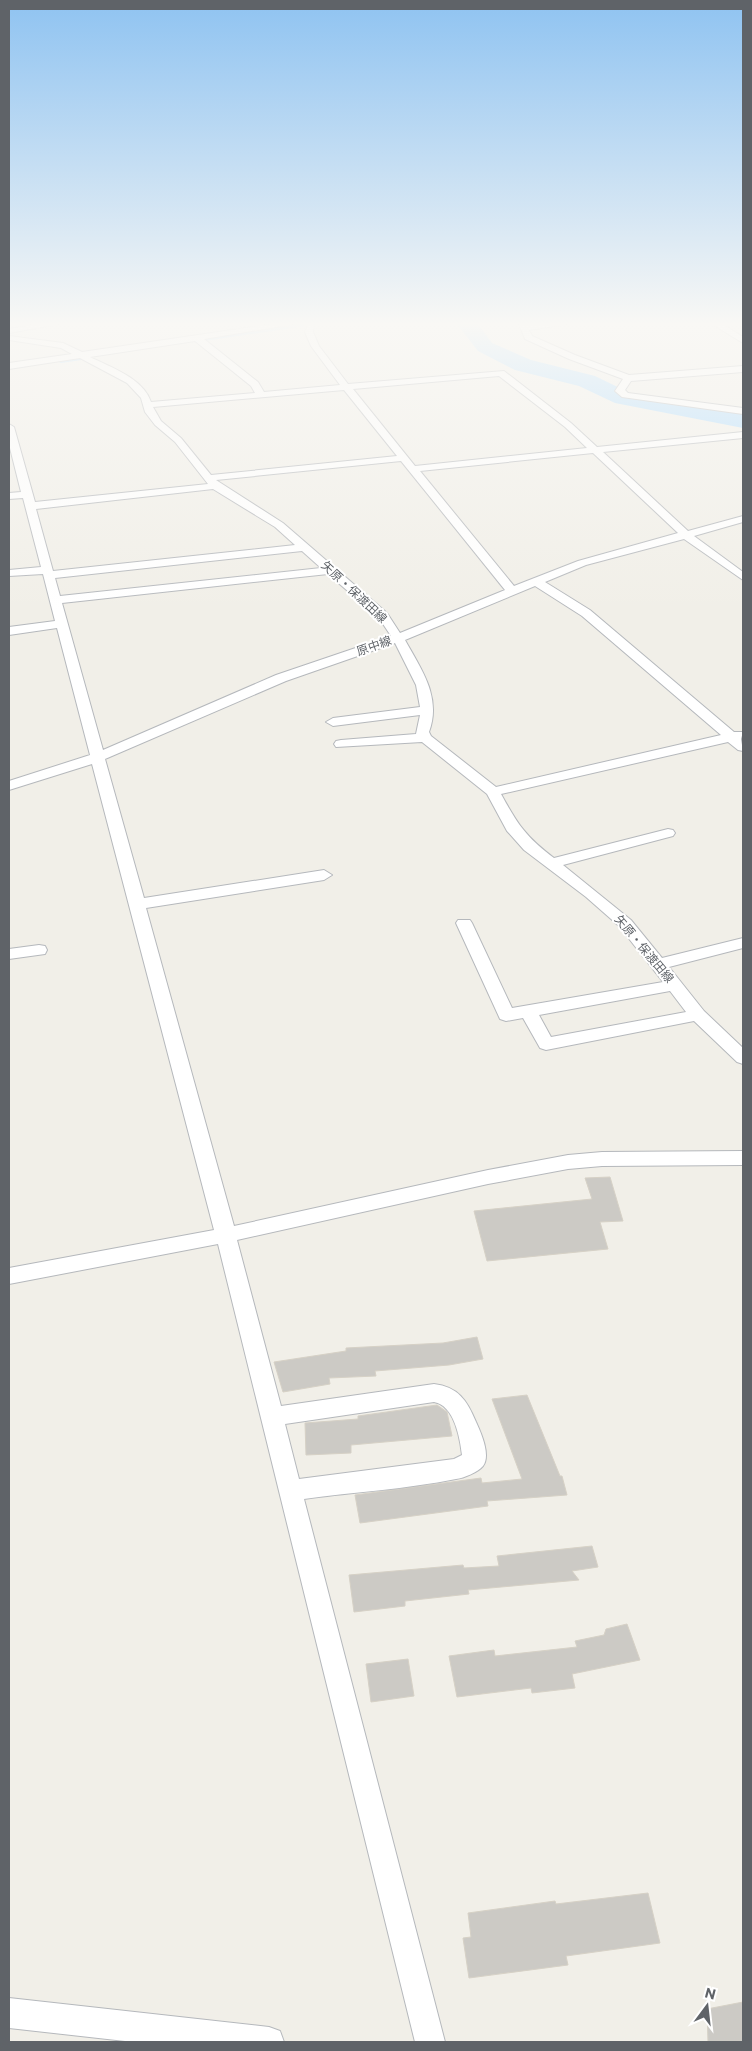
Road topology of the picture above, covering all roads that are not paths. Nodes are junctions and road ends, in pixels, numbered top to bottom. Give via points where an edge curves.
1 (156, 420) edge
2 (372, 420) edge
3 (561, 420) edge
4 (9, 427) edge
5 (743, 435) edge
6 (596, 451) junction
7 (403, 458) junction
8 (412, 469) junction
9 (212, 482) junction
10 (9, 496) edge
11 (29, 500) junction
12 (741, 522) edge
13 (686, 535) junction
14 (304, 547) junction
15 (330, 570) junction
16 (48, 572) junction
17 (9, 573) edge
18 (743, 577) edge
19 (535, 581) junction
20 (512, 591) junction
21 (56, 600) junction
22 (62, 624) junction
23 (9, 631) edge
24 (398, 638) junction
25 (427, 710) junction
26 (333, 722) dead end
27 (737, 735) edge
28 (425, 738) junction
29 (341, 744) dead end
30 (743, 747) edge
31 (99, 757) junction
32 (9, 786) edge
33 (493, 792) junction
34 (668, 833) dead end
35 (551, 864) junction
36 (324, 875) dead end
37 (138, 904) junction
38 (464, 923) dead end
39 (743, 943) edge
40 (39, 950) dead end
41 (9, 954) edge
42 (659, 964) junction
43 (675, 985) junction
44 (528, 1011) junction
45 (698, 1015) junction
46 (743, 1058) edge
47 (743, 1158) edge
48 (226, 1235) junction
49 (9, 1276) edge
50 (272, 1417) junction
51 (290, 1490) junction
52 (9, 2013) edge
53 (269, 2042) edge
54 (430, 2042) edge

1 - 9 street, 矢原・保渡田線 via 178,440
2 - 7 street
3 - 6 street
4 - 11 street
5 - 6 street
6 - 8 street
6 - 13 street
7 - 8 street
7 - 9 street
8 - 20 street
9 - 11 street
9 - 14 street, 矢原・保渡田線 via 279,525
10 - 11 street
11 - 16 street
12 - 13 street, 原中線
13 - 18 street
13 - 19 street, 原中線 via 582,563
14 - 15 street, 矢原・保渡田線
14 - 16 street
15 - 21 street
15 - 24 street, 矢原・保渡田線 via 383,616
16 - 17 street
16 - 21 street
19 - 20 street, 原中線
19 - 27 street via 586,613
20 - 24 street, 原中線
21 - 22 street
22 - 23 street
22 - 31 street
24 - 25 street, 矢原・保渡田線 via 423,685
24 - 31 street, 原中線 via 282,678
25 - 26 street
25 - 28 street, 矢原・保渡田線 via 422,732
27 - 30 street
27 - 33 street
28 - 29 street
28 - 33 street, 矢原・保渡田線
31 - 32 street, 原中線
31 - 37 street
33 - 35 street, 矢原・保渡田線 via 514,831
34 - 35 street
35 - 42 street, 矢原・保渡田線 via 625,923
36 - 37 street
37 - 48 street
38 - 44 street via 506,1015
39 - 42 street
40 - 41 street
42 - 43 street, 矢原・保渡田線
43 - 44 street
43 - 45 street, 矢原・保渡田線
44 - 45 street via 546,1044
45 - 46 street, 矢原・保渡田線
47 - 48 street via 602,1158 568,1162 488,1176
48 - 49 street
48 - 50 street
50 - 51 street
50 - 51 street via 442,1394 454,1404 474,1445 474,1460 457,1469
51 - 54 street
52 - 53 street

